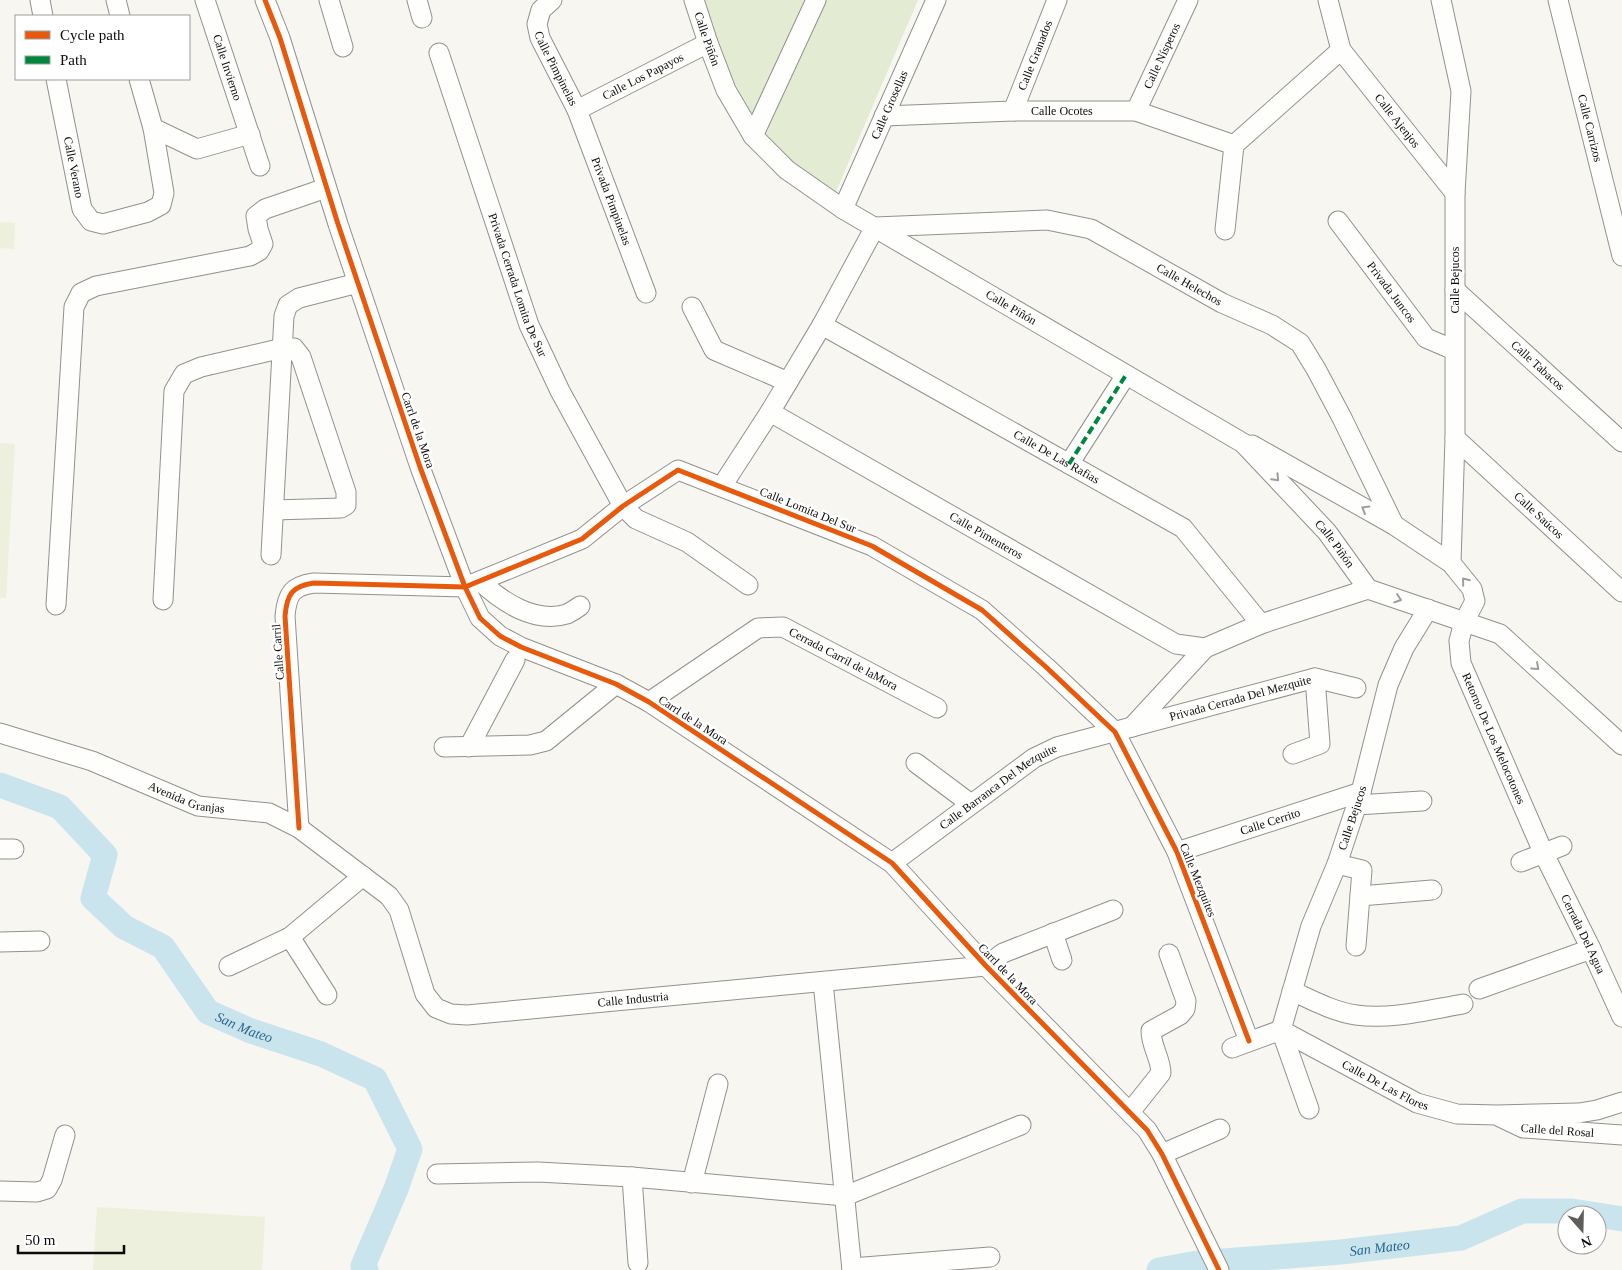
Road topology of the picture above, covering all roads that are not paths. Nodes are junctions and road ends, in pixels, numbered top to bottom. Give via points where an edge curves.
1 (40, 0) edge
2 (116, 0) edge
3 (205, 0) edge
4 (265, 0) edge
5 (329, 0) edge
6 (552, 0) edge
7 (694, 0) edge
8 (816, 0) edge
9 (936, 0) edge
10 (1057, 0) edge
11 (1188, 0) edge
12 (1328, 0) edge
13 (1441, 0) edge
14 (1558, 0) edge
15 (43, 15) edge
16 (120, 15) edge
17 (708, 44) junction
18 (343, 47) dead end
19 (1341, 50) junction
20 (439, 53) dead end
21 (56, 80) edge
22 (139, 80) edge
23 (577, 110) junction
24 (1013, 111) junction
25 (1136, 111) junction
26 (884, 116) junction
27 (153, 128) junction
28 (250, 134) junction
29 (753, 136) junction
30 (1234, 145) junction
31 (260, 166) dead end
32 (326, 188) junction
33 (1455, 192) junction
34 (843, 209) junction
35 (1338, 221) dead end
36 (875, 228) junction
37 (1225, 230) dead end
38 (1622, 256) edge
39 (358, 283) junction
40 (1455, 290) junction
41 (646, 293) dead end
42 (692, 307) dead end
43 (822, 325) junction
44 (283, 348) junction
45 (1454, 350) junction
46 (1126, 375) junction
47 (788, 382) junction
48 (770, 412) junction
49 (1455, 438) junction
50 (1242, 442) junction
51 (1622, 442) edge
52 (1069, 464) junction
53 (722, 486) junction
54 (623, 506) junction
55 (274, 510) junction
56 (1394, 525) junction
57 (271, 555) dead end
58 (1450, 563) junction
59 (473, 584) junction
60 (748, 585) dead end
61 (1368, 589) junction
62 (1622, 592) edge
63 (163, 600) dead end
64 (56, 605) dead end
65 (580, 606) dead end
66 (1428, 609) junction
67 (1464, 622) junction
68 (1261, 624) junction
69 (1205, 648) junction
70 (515, 660) dead end
71 (1315, 678) junction
72 (616, 684) junction
73 (1356, 688) dead end
74 (649, 702) junction
75 (936, 708) dead end
76 (1124, 729) junction
77 (0, 734) edge
78 (1622, 745) edge
79 (444, 747) dead end
80 (469, 747) junction
81 (1293, 754) dead end
82 (916, 764) dead end
83 (1359, 799) junction
84 (1422, 801) dead end
85 (971, 804) junction
86 (300, 828) junction
87 (1562, 846) dead end
88 (1177, 852) junction
89 (1544, 852) junction
90 (1521, 862) dead end
91 (892, 864) junction
92 (1336, 864) junction
93 (363, 876) junction
94 (1432, 890) dead end
95 (1360, 896) junction
96 (1113, 910) dead end
97 (1053, 933) junction
98 (290, 937) junction
99 (40, 941) dead end
100 (0, 942) edge
101 (1356, 946) dead end
102 (1591, 948) junction
103 (1169, 954) dead end
104 (1062, 960) dead end
105 (229, 966) dead end
106 (986, 966) junction
107 (823, 982) junction
108 (1479, 990) dead end
109 (1292, 991) junction
110 (327, 995) dead end
111 (1463, 1004) dead end
112 (1622, 1017) edge
113 (1281, 1030) junction
114 (1249, 1041) junction
115 (1232, 1048) dead end
116 (718, 1084) dead end
117 (1622, 1102) edge
118 (1309, 1109) dead end
119 (1130, 1112) junction
120 (1497, 1115) junction
121 (1021, 1125) dead end
122 (1220, 1129) dead end
123 (65, 1135) dead end
124 (1622, 1135) edge
125 (1162, 1154) junction
126 (437, 1174) dead end
127 (632, 1177) junction
128 (692, 1183) junction
129 (0, 1191) edge
130 (844, 1196) junction
131 (990, 1257) dead end
132 (638, 1263) dead end
133 (852, 1269) edge
134 (1219, 1269) edge

1 - 15 street
2 - 16 street
3 - 28 street, Calle Invierno
4 - 32 street, Carrl de la Mora via 280,38
5 - 18 street
6 - 23 street, Calle Pimpinelas via 541,10 537,24 540,38
7 - 17 street, Calle Piñón
8 - 29 street
9 - 26 street, Calle Grosellas
10 - 24 street, Calle Granados
11 - 25 street, Calle Nísperos
12 - 19 street
13 - 33 street, Calle Bejucos via 1461,91
14 - 38 street, Calle Carrizos
17 - 23 street, Calle Los Papayos
17 - 29 street, Calle Piñón via 726,90
19 - 30 street
19 - 33 street, Calle Ajenjos
20 - 54 street, Privada Cerrada Lomita De Sur via 529,325 560,392
21 - 27 street, Calle Verano via 82,209 91,221 103,224 148,212 161,205 164,193
22 - 27 street
23 - 41 street, Privada Pimpinelas
24 - 25 street, Calle Ocotes
24 - 26 street, Calle Ocotes
25 - 30 street, Calle Ocotes
26 - 34 street, Calle Grosellas
27 - 28 street via 197,149
28 - 31 street, Calle Invierno
29 - 34 street, Calle Piñón via 787,170
30 - 37 street
32 - 39 street, Carrl de la Mora
32 - 64 street via 265,209 256,216 263,244 250,256 96,286 81,293 74,307
33 - 40 street, Calle Bejucos
34 - 36 street, Calle Piñón
35 - 45 street, Privada Juncos via 1426,338
36 - 43 street
36 - 46 street, Calle Piñón
36 - 56 street, Calle Helechos via 1047,220 1091,229 1222,303 1272,325 1300,343 1316,369
39 - 44 street via 299,298 288,305 284,316
39 - 59 street, Carrl de la Mora via 420,467
40 - 45 street, Calle Bejucos
40 - 51 street, Calle Tabacos
42 - 47 street via 714,350
43 - 47 street
43 - 52 street, Calle De Las Rafias
44 - 55 street
44 - 55 street via 294,348 301,357 347,500 346,506 341,508
44 - 63 street via 201,367 184,374 174,391
45 - 49 street, Calle Bejucos
46 - 50 street, Calle Piñón
46 - 52 street
47 - 48 street
48 - 53 street
48 - 69 street, Calle Pimenteros via 1176,644
49 - 58 street, Calle Bejucos
49 - 62 street, Calle Saúcos
56 -> 50 street, Retorno De Los Melocotones
50 -> 61 street, Calle Piñón via 1328,532
52 - 68 street, Calle De Las Rafias via 1183,528
53 - 54 street, Calle Lomita Del Sur via 678,470
53 - 76 street, Calle Lomita Del Sur via 872,546 982,610 1046,667
54 - 59 street, Calle Lomita Del Sur via 582,539
54 - 60 street via 636,519 687,542
55 - 57 street
56 - 58 street, Retorno De Los Melocotones
67 -> 58 street, Retorno De Los Melocotones via 1475,601 1472,589
59 - 65 street via 527,614 567,614
59 - 72 street, Carrl de la Mora via 480,618 500,636
59 - 86 street, Calle Carril via 314,584 302,585 292,592 286,602 285,616
61 -> 66 street
61 - 68 street
66 - 67 street
66 - 83 street, Calle Bejucos via 1404,648 1388,685
67 -> 78 street via 1500,634
67 - 89 street, Retorno De Los Melocotones via 1459,641 1461,663
68 - 69 street
69 - 76 street
70 - 80 street
71 - 73 street
71 - 76 street, Privada Cerrada Del Mezquite
71 - 81 street, Privada Cerrada Del Mezquite via 1320,744
72 - 74 street, Carrl de la Mora
72 - 80 street via 546,741 530,745
74 - 75 street, Cerrada Carril de laMora via 758,628 783,627
74 - 91 street, Carrl de la Mora
76 - 85 street, Calle Barranca Del Mezquite via 1034,758
76 - 88 street, Calle Mezquites
77 - 86 street, Avenida Granjas via 92,762 198,806 269,813
79 - 80 street
82 - 85 street
83 - 84 street, Calle Cerrito
83 - 88 street, Calle Cerrito
83 - 92 street, Calle Bejucos
85 - 91 street, Calle Barranca Del Mezquite
86 - 93 street, Avenida Granjas
87 - 89 street
88 - 114 street, Calle Mezquites
89 - 90 street
89 - 102 street, Cerrada Del Agua
91 - 106 street, Carrl de la Mora
92 - 95 street via 1362,870
92 - 109 street, Calle Bejucos via 1311,926
93 - 98 street
93 - 107 street, Calle Industria via 389,896 399,910 425,994 436,1008 451,1014
94 - 95 street
95 - 101 street
96 - 97 street
97 - 104 street
97 - 106 street via 1003,953
98 - 105 street
98 - 110 street
99 - 100 street
102 - 108 street
102 - 112 street, Cerrada Del Agua
103 - 119 street via 1186,1001 1185,1009 1150,1032 1162,1073
106 - 107 street, Calle Industria
106 - 119 street, Carrl de la Mora
107 - 130 street
109 - 111 street via 1356,1016 1397,1016
109 - 113 street, Calle Bejucos
113 - 114 street
113 - 118 street
113 - 120 street, Calle De Las Flores via 1417,1103 1457,1114
114 - 115 street
116 - 128 street
117 - 120 street, Calle De Las Flores via 1579,1113
119 - 125 street, Carrl de la Mora via 1147,1130
120 - 124 street, Calle del Rosal via 1524,1128
121 - 130 street
122 - 125 street
123 - 129 street via 47,1189 37,1192
125 - 134 street, Carrl de la Mora
126 - 127 street via 538,1172
127 - 128 street
127 - 132 street
128 - 130 street
130 - 133 street
131 - 133 street

